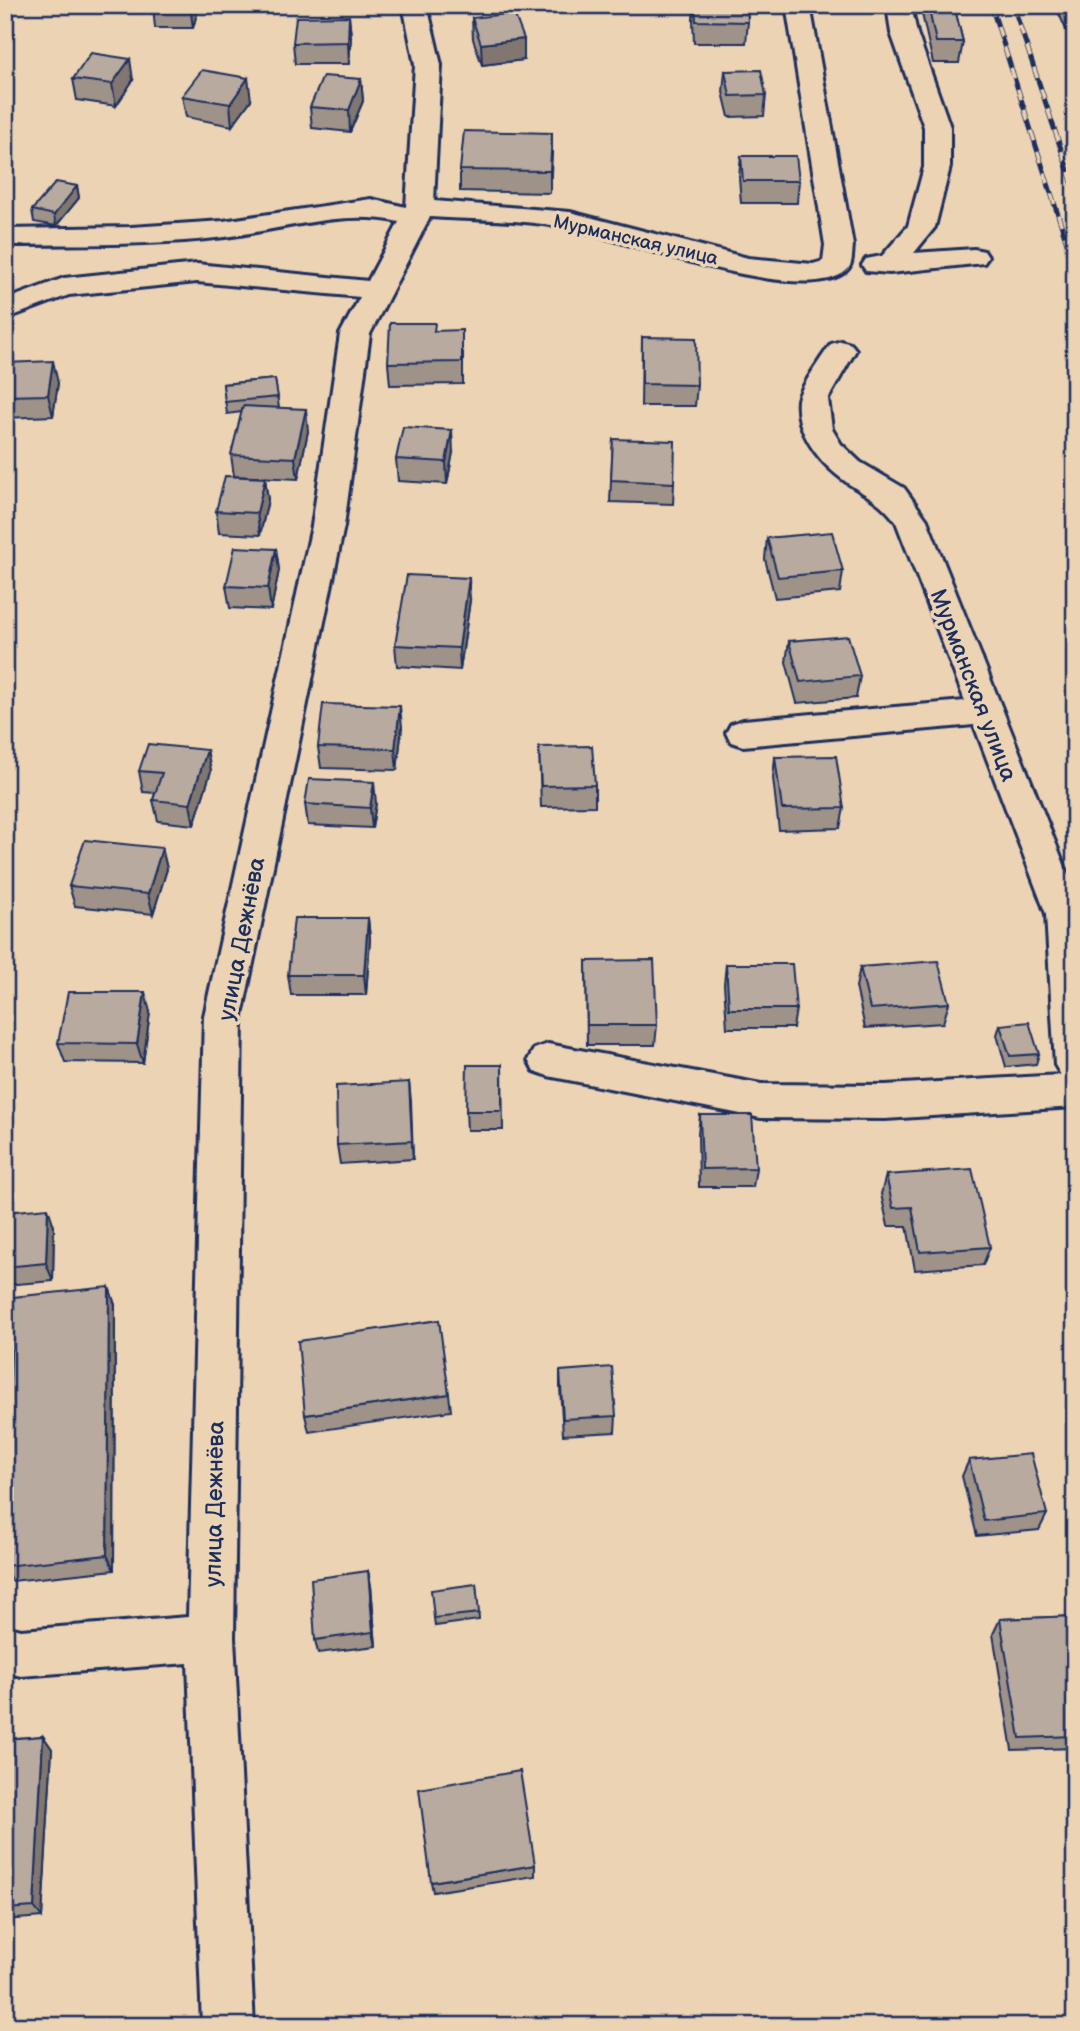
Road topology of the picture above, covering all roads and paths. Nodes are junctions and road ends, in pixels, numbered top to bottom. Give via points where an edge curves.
1 (415, 5) edge
2 (798, 5) edge
3 (899, 6) edge
4 (418, 213) junction
5 (5, 237) edge
6 (974, 257) dead end
7 (890, 265) junction
8 (836, 266) junction
9 (376, 290) junction
10 (5, 310) edge
11 (841, 350) dead end
12 (984, 712) junction
13 (743, 733) dead end
14 (548, 1060) dead end
15 (1075, 1065) edge
16 (1075, 1091) edge
17 (211, 1638) junction
18 (5, 1649) edge
19 (228, 2026) edge

1 - 4 street, улица Дежнёва via 428,65
2 - 8 street via 839,245
3 - 7 street via 937,127 937,167 921,227
4 - 5 street, Мурманская улица via 371,207 223,229
4 - 8 street, Мурманская улица via 570,220 784,272 825,273
4 - 9 street, улица Дежнёва
6 - 7 street, Мурманская улица
7 - 8 street, Мурманская улица
9 - 10 street via 197,274 64,287
9 - 17 street, улица Дежнёва via 355,334 328,526 223,1016
11 - 12 street, Мурманская улица via 813,400 817,429 829,450 849,469 893,495 911,520
12 - 13 street
12 - 15 street, Мурманская улица via 1065,914
14 - 16 street via 761,1101 886,1102
17 - 18 street via 21,1653
17 - 19 street, улица Дежнёва

